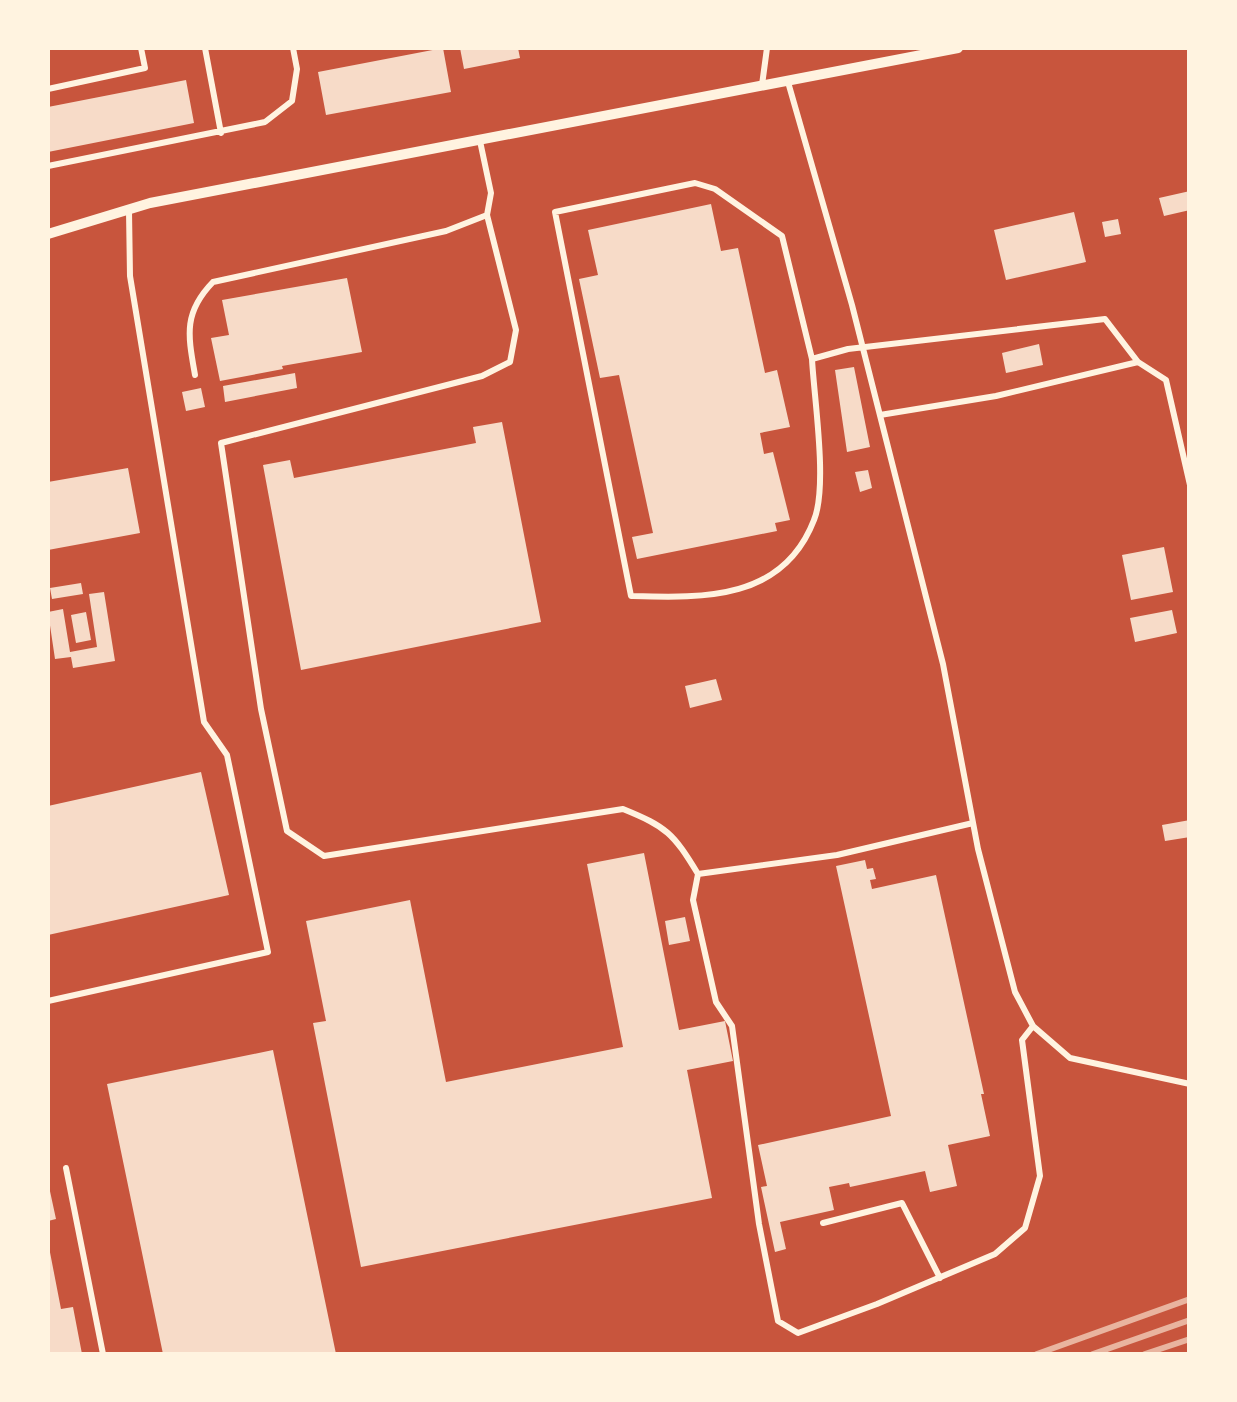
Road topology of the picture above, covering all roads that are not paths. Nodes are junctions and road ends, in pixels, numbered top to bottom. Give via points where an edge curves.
1 (142, 48) edge
2 (205, 48) edge
3 (295, 48) edge
4 (767, 48) edge
5 (958, 48) edge
6 (924, 49) edge
7 (788, 80) junction
8 (762, 85) junction
9 (48, 89) edge
10 (221, 133) junction
11 (480, 140) junction
12 (48, 166) edge
13 (128, 210) junction
14 (487, 215) junction
15 (48, 234) edge
16 (862, 348) junction
17 (812, 359) junction
18 (1138, 362) junction
19 (194, 376) dead end
20 (880, 415) junction
21 (1190, 485) edge
22 (973, 823) junction
23 (698, 874) junction
24 (48, 1001) edge
25 (1033, 1026) junction
26 (1190, 1084) edge
27 (66, 1168) dead end
28 (823, 1224) dead end
29 (940, 1278) junction
30 (103, 1354) edge

1 - 9 lane via 146,68
2 - 10 lane
3 - 10 lane via 292,102 265,122
4 - 8 lane
5 - 6 street
6 - 7 street
7 - 8 street
7 - 16 lane
8 - 11 street
10 - 12 lane
11 - 13 street
11 - 14 lane via 491,193
13 - 15 street
13 - 24 lane via 130,276 204,722 227,755 268,952
14 - 19 lane via 446,231 213,282 196,300 188,334
14 - 23 lane via 516,330 510,362 482,376 220,443 287,831 324,856 623,809 661,824
16 - 17 lane
16 - 18 lane via 1105,318
16 - 20 lane
17 - 17 lane via 782,236 715,189 695,183 554,212 631,596 697,598 752,588 792,558 815,518
18 - 20 lane
18 - 21 lane via 1166,380
20 - 22 lane via 942,664
22 - 23 lane via 837,855
22 - 25 lane via 1014,992
23 - 29 lane via 692,900 716,1002 732,1026 778,1320 798,1333
25 - 26 lane via 1070,1058
25 - 29 lane via 1022,1040 1040,1176 1025,1228 995,1254
27 - 30 lane
28 - 29 lane via 902,1203

